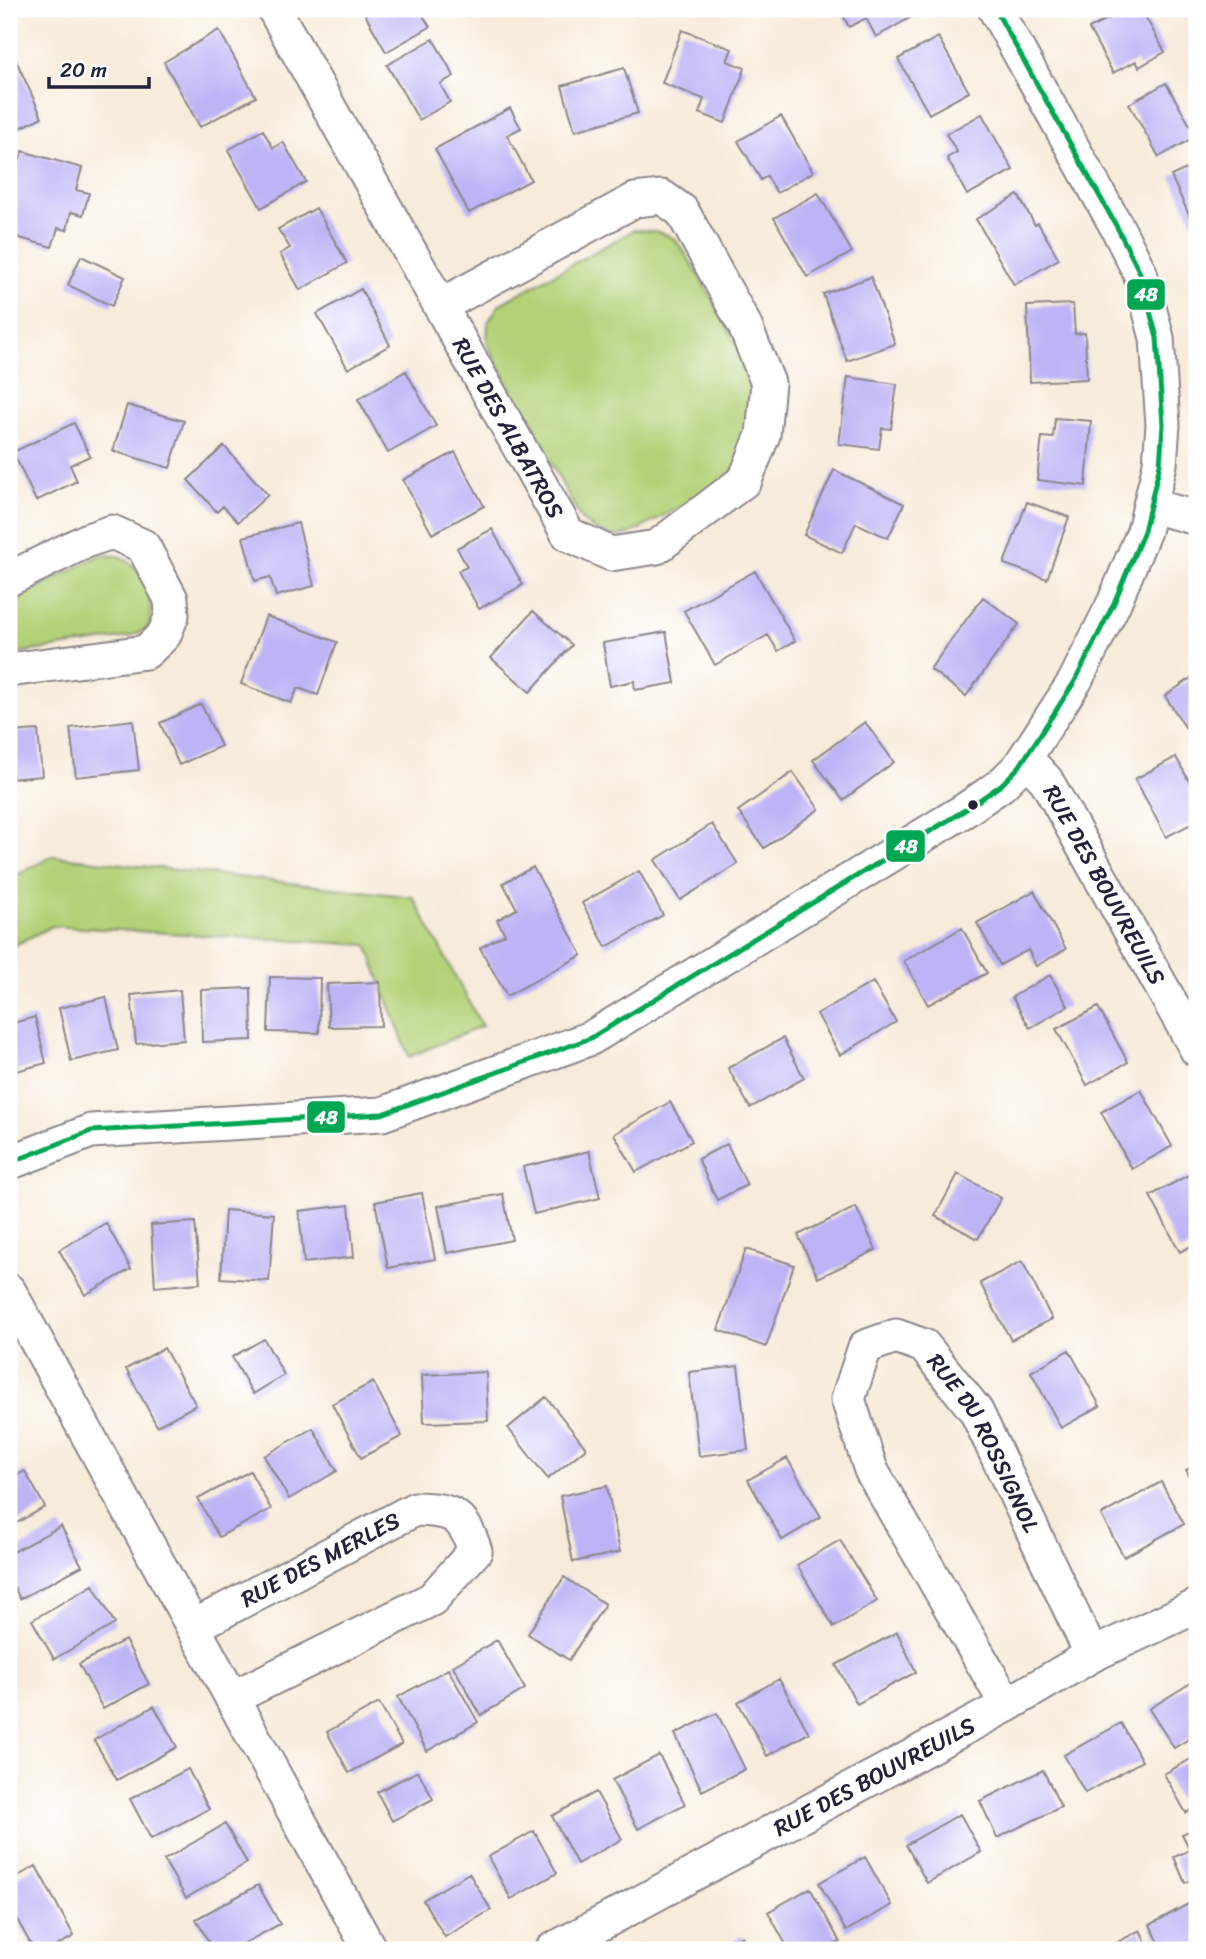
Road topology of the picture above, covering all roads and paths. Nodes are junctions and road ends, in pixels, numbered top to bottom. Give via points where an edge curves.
1 (274, 9) edge
2 (995, 9) edge
3 (440, 306) junction
4 (1151, 506) junction
5 (1197, 518) edge
6 (9, 579) edge
7 (9, 670) edge
8 (1026, 759) junction
9 (1197, 1050) edge
10 (9, 1163) edge
11 (9, 1291) edge
12 (1197, 1606) edge
13 (193, 1627) junction
14 (1092, 1656) junction
15 (232, 1698) junction
16 (1007, 1705) junction
17 (370, 1950) edge
18 (552, 1950) edge

1 - 3 street, RUE DES ALBATROS
2 - 4 street via 1124,240 1146,292 1157,338 1163,405 1160,464
3 - 3 street, RUE DES ALBATROS via 635,200 662,197 682,211 744,324 768,383 763,435 745,480 657,547 611,554 568,534
4 - 5 street
4 - 8 street via 1134,558 1098,635
6 - 7 street via 112,532 143,546 171,599 172,615 164,635 146,652
8 - 9 street, RUE DES BOUVREUILS via 1046,780
8 - 10 street via 1002,785 965,810 592,1038 382,1114 91,1131
11 - 13 street
12 - 14 street, RUE DES BOUVREUILS
13 - 15 street
13 - 15 street, RUE DES MERLES via 415,1509 447,1510 467,1527 475,1551 432,1599
14 - 16 street, RUE DES BOUVREUILS
14 - 16 street, RUE DU ROSSIGNOL via 976,1411 924,1346 896,1336 865,1347 848,1399 871,1470
15 - 17 street
16 - 18 street, RUE DES BOUVREUILS

